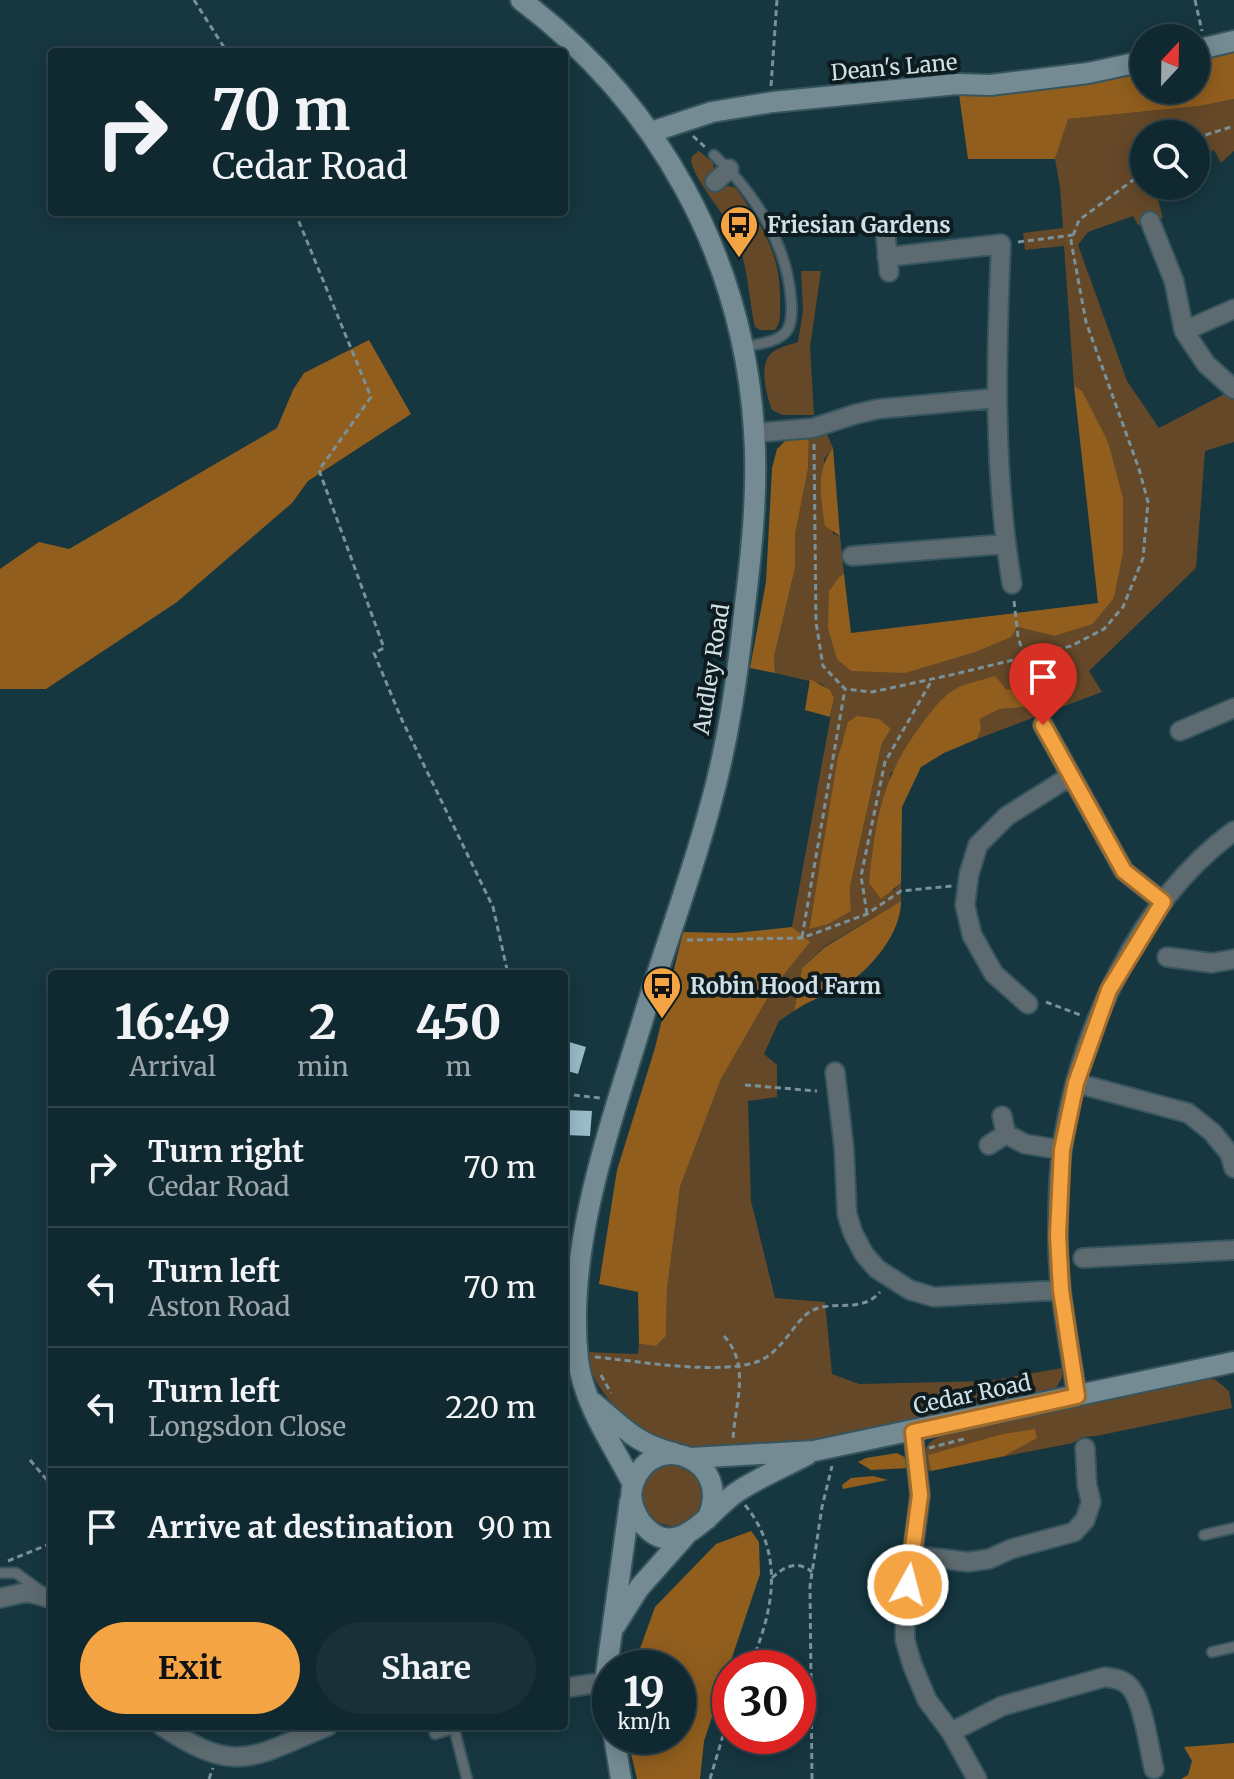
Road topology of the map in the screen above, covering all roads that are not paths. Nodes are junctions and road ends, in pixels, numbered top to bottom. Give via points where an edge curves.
1 (521, 0) edge
2 (1234, 41) edge
3 (1210, 46) edge
4 (1130, 64) edge
5 (651, 132) junction
6 (714, 155) road end
7 (729, 169) junction
8 (715, 182) dead end
9 (1150, 221) dead end
10 (887, 256) dead end
11 (1234, 309) edge
12 (1184, 331) junction
13 (743, 347) junction
14 (1234, 389) edge
15 (997, 398) junction
16 (754, 433) junction
17 (1005, 544) junction
18 (852, 556) dead end
19 (1012, 584) road end
20 (1234, 708) edge
21 (1043, 725) road end
22 (1180, 731) dead end
23 (1069, 777) junction
24 (1234, 831) edge
25 (1163, 902) junction
26 (1167, 957) dead end
27 (1234, 959) edge
28 (1028, 1004) road end
29 (1076, 1083) junction
30 (829, 1085) road end
31 (989, 1145) dead end
32 (1062, 1150) junction
33 (1234, 1168) edge
34 (1234, 1250) edge
35 (1083, 1258) dead end
36 (1061, 1290) junction
37 (1233, 1367) edge
38 (1077, 1396) junction
39 (590, 1399) junction
40 (914, 1442) junction
41 (1085, 1448) dead end
42 (814, 1451) junction
43 (686, 1456) junction
44 (1085, 1470) junction
45 (1067, 1476) dead end
46 (632, 1491) junction
47 (707, 1519) junction
48 (1234, 1528) edge
49 (686, 1535) junction
50 (1204, 1535) dead end
51 (911, 1555) junction
52 (3, 1573) edge
53 (48, 1595) edge
54 (48, 1597) edge
55 (0, 1598) edge
56 (611, 1631) junction
57 (1234, 1647) edge
58 (609, 1650) edge
59 (1212, 1652) dead end
60 (592, 1684) edge
61 (568, 1687) edge
62 (168, 1730) edge
63 (318, 1730) edge
64 (455, 1730) edge
65 (951, 1732) junction
66 (617, 1754) edge
67 (1154, 1769) dead end
68 (467, 1779) edge
69 (621, 1779) edge
70 (977, 1779) edge

1 - 5 main road, Audley Road via 592,61
2 - 3 main road
4 - 5 main road, Dean's Lane via 990,85 773,102 712,112
5 - 13 main road, Audley Road via 705,228
6 - 7 lane
7 - 8 street
7 - 13 lane via 777,241 788,269 792,315 787,332 776,340
9 - 12 street via 1174,281
10 - 15 street via 1010,243 996,349
11 - 12 street
12 - 14 street via 1206,364
13 - 16 main road, Audley Road
15 - 16 street via 878,409 813,428
15 - 17 street
16 - 39 main road, Audley Road via 752,542 736,687 711,803 585,1229 575,1318 579,1366
17 - 18 street
17 - 19 street
20 - 22 street
21 - 23 street
23 - 25 street via 1124,871
23 - 28 street via 1007,816 978,845 968,885 965,905 972,935 994,974
24 - 25 street via 1212,847
25 - 29 street via 1109,990
26 - 27 street via 1212,963
29 - 32 street
29 - 33 street via 1188,1113 1212,1132
30 - 36 street via 844,1148 847,1214 864,1254 877,1269 910,1290 934,1297
31 - 32 street via 1004,1125 1025,1144
32 - 36 street
34 - 35 street
36 - 38 street
37 - 38 main road, Cedar Road
38 - 40 main road, Cedar Road
39 - 43 main road via 651,1448
39 - 46 main road, Audley Road
40 - 42 main road, Cedar Road
40 - 51 street via 920,1495
41 - 44 street
42 - 43 main road
42 - 47 main road via 735,1493
43 - 46 main road via 651,1460 639,1471
43 - 47 main road via 702,1466 712,1482 715,1497
44 - 45 street
44 - 51 street via 1091,1502 1074,1532 968,1562
46 - 49 main road via 635,1514 646,1527 658,1535
46 - 56 main road
47 - 49 main road
48 - 50 lane
49 - 56 main road via 639,1588
51 - 65 street via 905,1640 927,1700
52 - 53 lane via 16,1573
54 - 55 street via 28,1592
56 - 58 main road
57 - 59 lane
60 - 61 street
62 - 63 street via 217,1756 242,1759
64 - 68 lane
65 - 67 street via 1002,1706 1105,1677 1119,1679 1137,1696
65 - 70 street
66 - 69 main road

